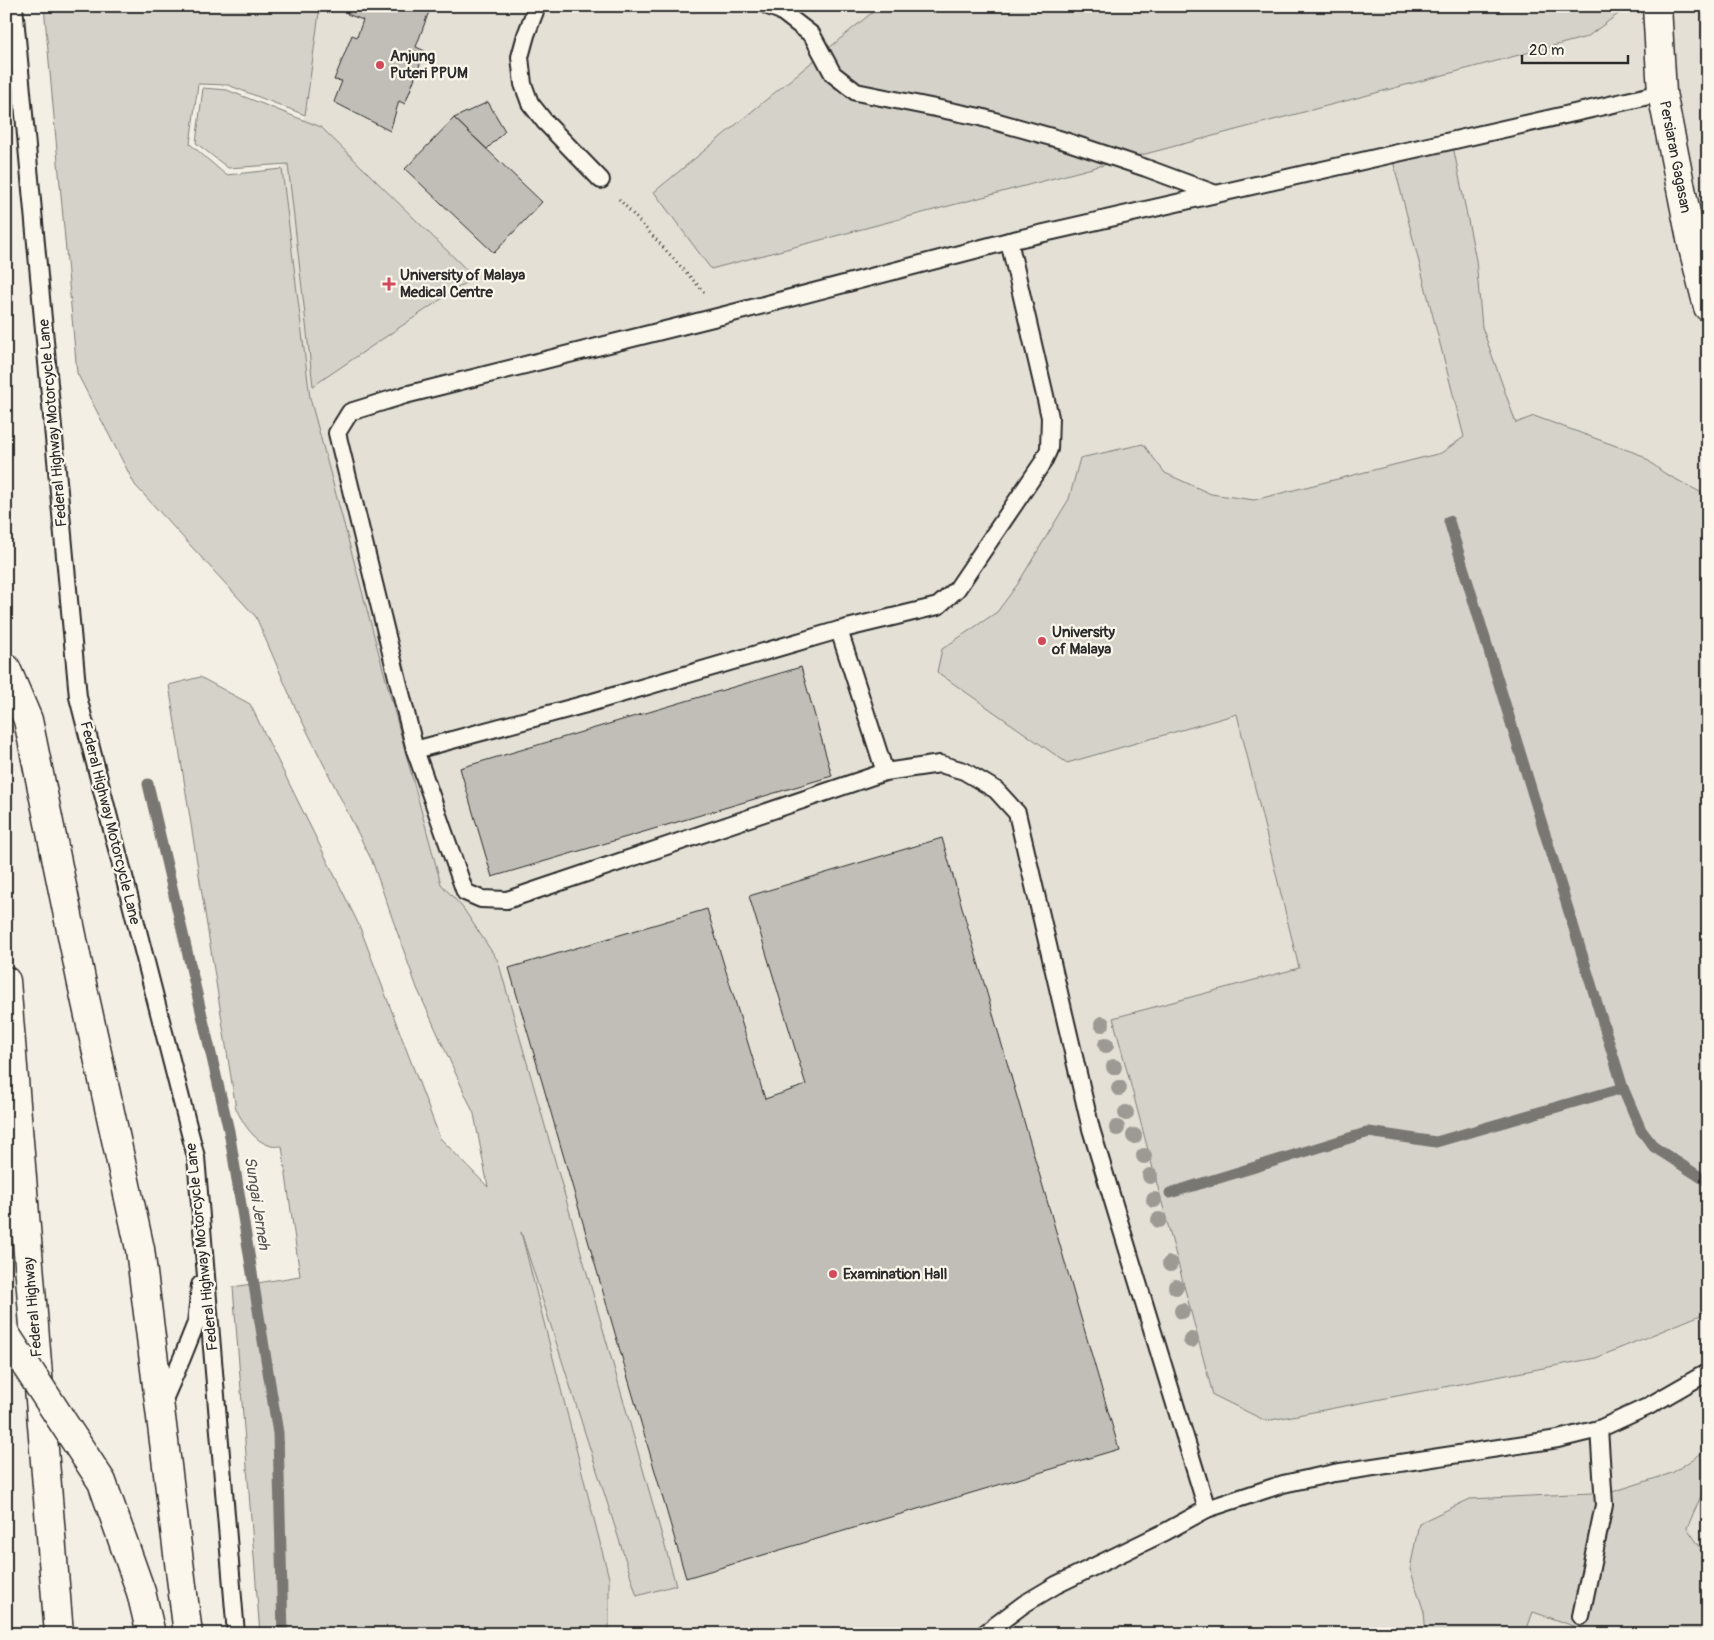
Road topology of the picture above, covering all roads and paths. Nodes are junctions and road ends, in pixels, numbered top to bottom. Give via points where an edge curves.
1 (14, 6) edge
2 (536, 6) edge
3 (768, 6) edge
4 (1657, 6) edge
5 (1662, 93) junction
6 (601, 180) joint
7 (1216, 194) junction
8 (1009, 241) junction
9 (1708, 306) edge
10 (725, 315) junction
11 (838, 630) junction
12 (6, 668) edge
13 (415, 750) junction
14 (885, 772) junction
15 (6, 980) edge
16 (204, 1240) junction
17 (6, 1335) edge
18 (1708, 1372) edge
19 (160, 1409) junction
20 (1599, 1429) junction
21 (1207, 1508) junction
22 (1581, 1616) dead end
23 (59, 1634) edge
24 (151, 1634) edge
25 (188, 1634) edge
26 (236, 1634) edge
27 (984, 1634) edge

1 - 16 lane, Federal Highway Motorcycle Lane via 78,697 196,1157
2 - 6 lane via 520,58 523,84 530,103
3 - 7 lane via 781,11 812,35 833,74 856,92 980,117 1062,140
4 - 5 main road, Persiaran Gagasan
5 - 7 lane
5 - 9 main road, Persiaran Gagasan via 1692,244
6 - 10 path
7 - 8 lane
8 - 10 lane
8 - 11 lane via 1050,418 1046,456 958,589 938,606
10 - 13 lane via 350,412 337,433
11 - 13 lane
11 - 14 lane
12 - 19 main road via 28,720 140,1249
13 - 14 lane via 465,892 481,899 507,900
14 - 21 lane via 940,764 964,771 996,790 1016,813 1091,1129
15 - 23 main road, Federal Highway
16 - 19 lane via 196,1323
16 - 26 lane, Federal Highway Motorcycle Lane
17 - 24 main road, bridge via 102,1482 141,1592
18 - 20 lane via 1647,1407
19 - 25 main road
20 - 21 lane via 1334,1473 1283,1484
20 - 22 lane via 1604,1505
21 - 27 lane via 1056,1585

